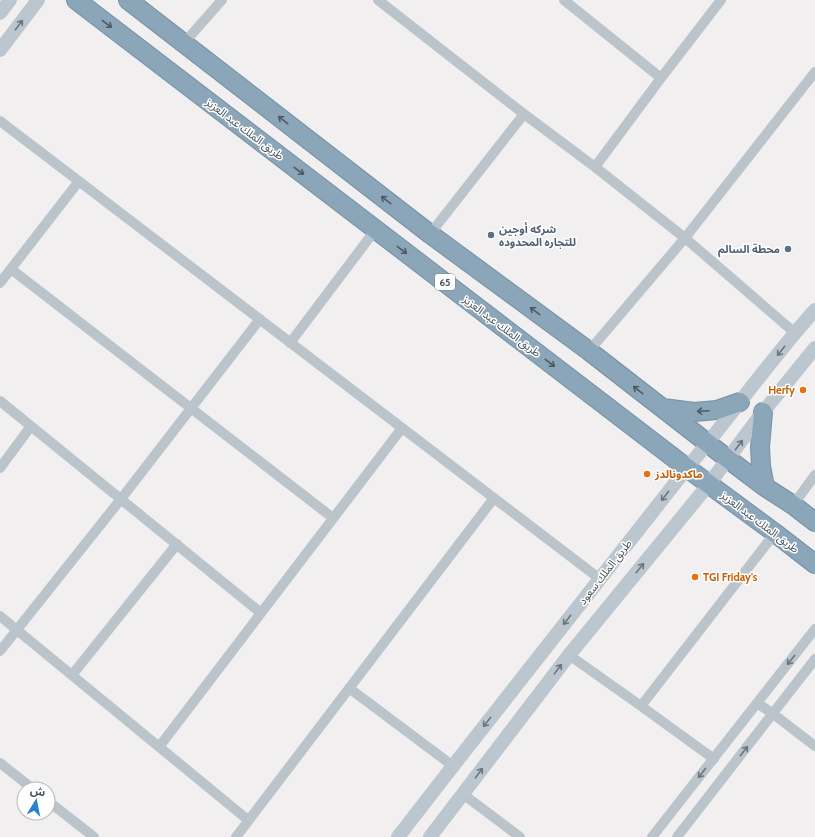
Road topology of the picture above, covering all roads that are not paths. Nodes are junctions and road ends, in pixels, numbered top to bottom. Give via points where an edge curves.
1 (10, 0) edge
2 (38, 0) edge
3 (76, 0) edge
4 (128, 0) edge
5 (222, 0) edge
6 (378, 0) edge
7 (564, 0) edge
8 (721, 0) edge
9 (0, 13) edge
10 (184, 43) junction
11 (0, 50) edge
12 (815, 72) edge
13 (661, 78) junction
14 (524, 114) junction
15 (0, 121) edge
16 (595, 167) junction
17 (79, 181) junction
18 (376, 229) junction
19 (430, 234) junction
20 (685, 238) junction
21 (11, 269) junction
22 (0, 283) edge
23 (815, 310) edge
24 (260, 319) junction
25 (795, 333) junction
26 (290, 343) junction
27 (815, 348) edge
28 (589, 351) junction
29 (0, 401) edge
30 (740, 402) junction
31 (662, 408) junction
32 (192, 409) junction
33 (763, 412) junction
34 (31, 426) junction
35 (402, 428) junction
36 (708, 444) junction
37 (728, 459) junction
38 (0, 468) edge
39 (687, 468) junction
40 (815, 475) edge
41 (709, 484) junction
42 (765, 487) junction
43 (494, 498) junction
44 (121, 499) junction
45 (793, 505) junction
46 (334, 518) junction
47 (815, 522) edge
48 (775, 533) junction
49 (177, 544) junction
50 (815, 564) edge
51 (600, 579) junction
52 (261, 613) junction
53 (0, 616) edge
54 (17, 630) junction
55 (815, 630) edge
56 (0, 651) edge
57 (569, 655) junction
58 (815, 659) edge
59 (72, 675) junction
60 (349, 688) junction
61 (757, 703) junction
62 (642, 706) junction
63 (772, 713) junction
64 (815, 746) edge
65 (159, 747) junction
66 (714, 759) junction
67 (0, 763) edge
68 (452, 766) junction
69 (23, 781) edge
70 (463, 794) junction
71 (56, 807) edge
72 (248, 820) junction
73 (94, 837) edge
74 (236, 837) edge
75 (398, 837) edge
76 (430, 837) edge
77 (520, 837) edge
78 (652, 837) edge
79 (677, 837) edge

1 - 9 main road
11 -> 2 main road
3 -> 18 highway, طريق الملك عبد العزيز / 65
4 - 10 highway
5 - 10 street
6 - 14 street
7 - 13 street
8 - 13 street
19 -> 10 highway
12 - 20 street
13 - 16 street
14 - 16 street
14 - 19 street
15 - 17 street
16 - 20 street
17 - 21 street
17 - 24 street
18 - 26 street
18 -> 39 highway, طريق الملك عبد العزيز / 65
28 -> 19 highway
20 - 25 street
20 - 28 street
21 - 22 street
21 - 32 street
23 - 25 main road, طريق الملك سعود
24 - 26 street
24 - 32 street
25 -> 30 main road, طريق الملك سعود
26 - 35 street
27 - 33 main road
31 -> 28 highway
29 - 34 street
30 -> 31 highway via 718,410 694,412
30 - 36 main road, طريق الملك سعود
31 - 36 highway
32 - 44 street
32 - 46 street
37 -> 33 main road
33 - 42 highway via 760,447
34 - 38 street
34 - 44 street
35 - 43 street
35 - 46 street
36 - 37 highway
36 - 39 main road, طريق الملك سعود
37 - 41 main road
37 - 42 highway
39 - 41 highway, طريق الملك عبد العزيز / 65
39 -> 51 main road, طريق الملك سعود
40 - 45 street
41 - 48 highway, طريق الملك عبد العزيز / 65
57 -> 41 main road
42 - 45 highway
43 - 51 street
43 - 60 street
44 - 49 street
44 - 54 street
45 - 47 highway
46 - 52 street
48 - 50 highway, طريق الملك عبد العزيز / 65
48 - 62 street
49 - 52 street
49 - 59 street
51 -> 68 main road, طريق الملك سعود
52 - 65 street
53 - 54 street
54 - 56 street
54 - 59 street
55 -> 61 street
57 - 62 street
70 -> 57 main road
58 - 63 street
59 - 65 street
60 - 68 street
60 - 72 street
61 - 63 street
61 - 66 street
62 - 66 street
63 - 64 street
79 -> 63 street
65 - 72 street
66 -> 78 street
67 - 69 street
68 - 75 main road, طريق الملك سعود
70 - 76 main road
70 - 77 street
71 - 73 street
72 - 74 street

